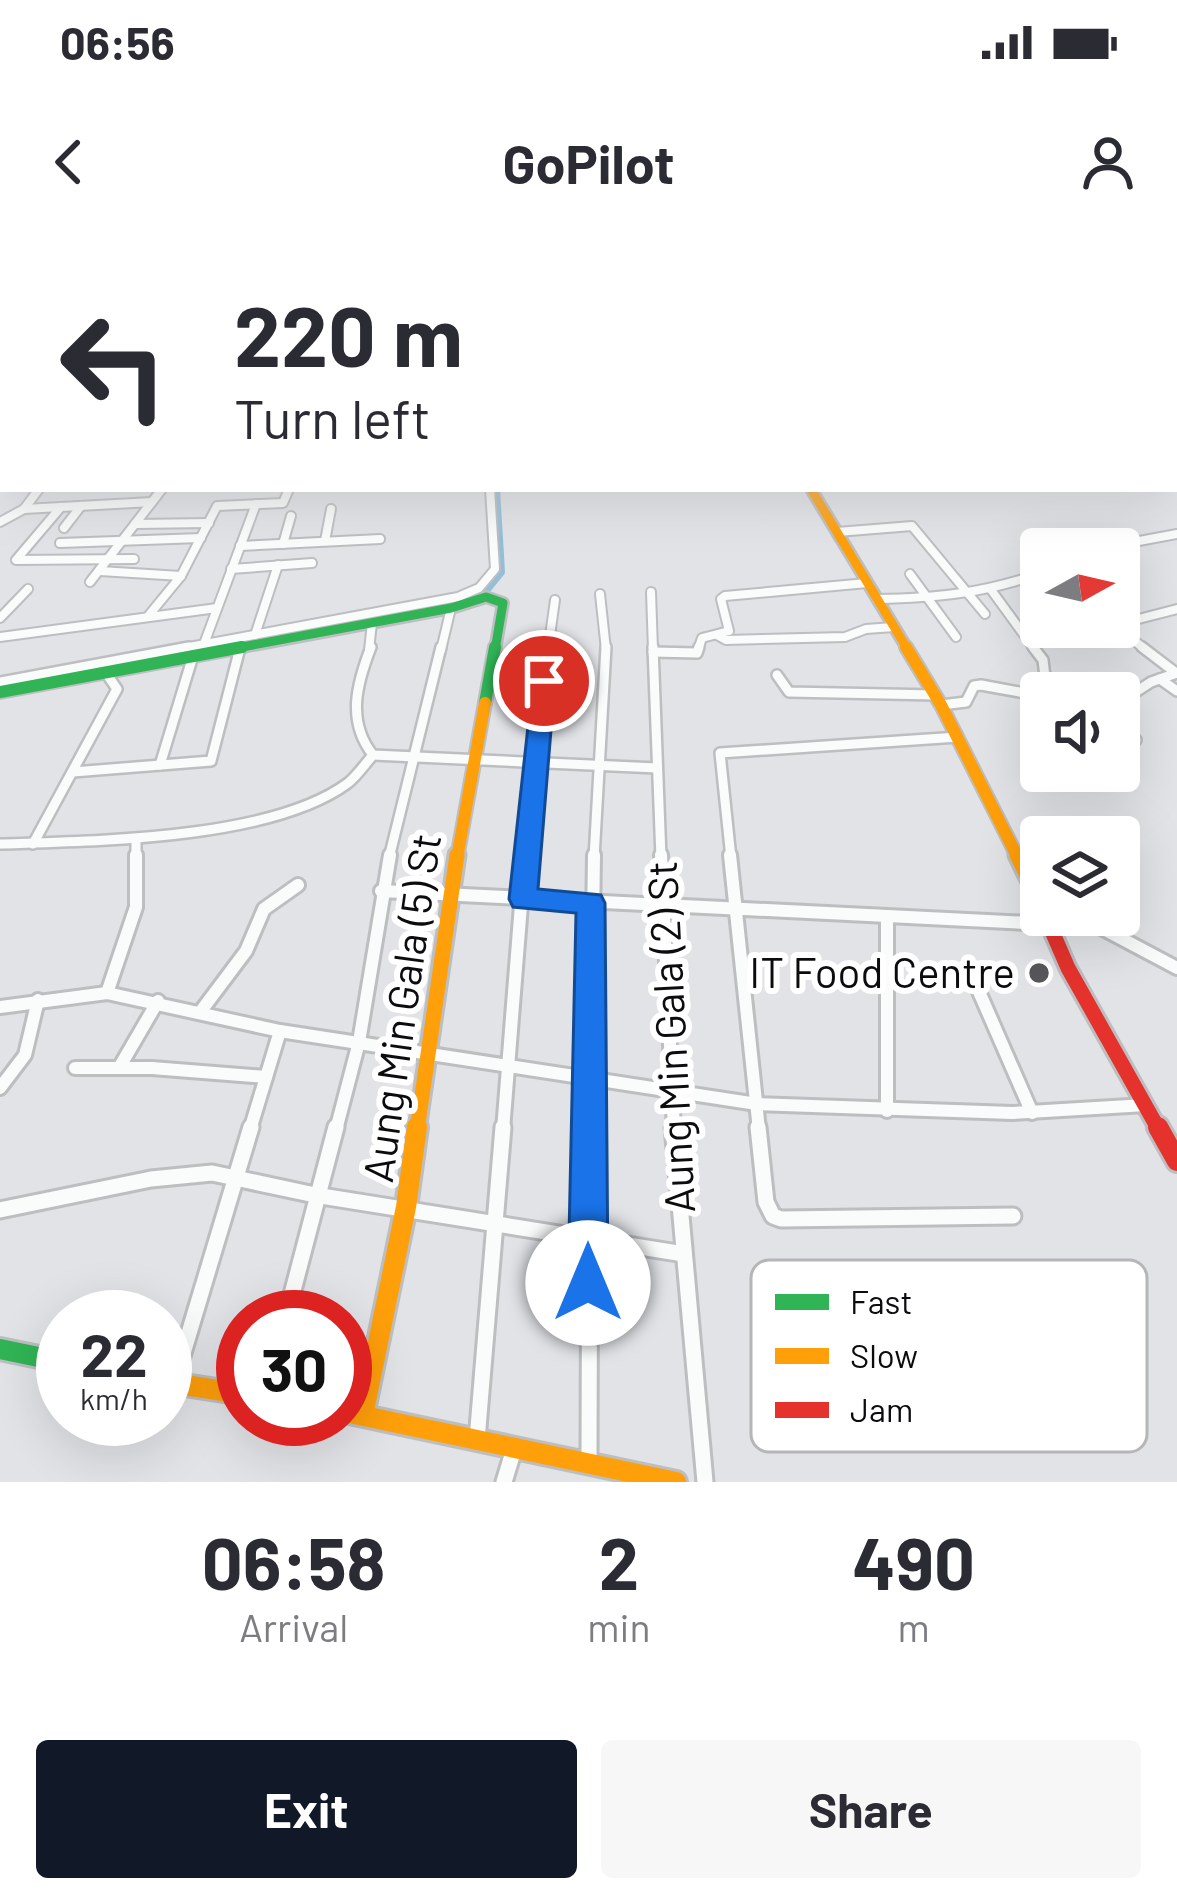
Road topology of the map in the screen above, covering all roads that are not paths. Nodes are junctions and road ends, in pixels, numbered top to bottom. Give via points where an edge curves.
1 (37, 492) edge
2 (160, 492) edge
3 (288, 492) edge
4 (490, 492) edge
5 (813, 492) edge
6 (152, 502) junction
7 (256, 504) junction
8 (81, 506) junction
9 (61, 507) junction
10 (24, 508) junction
11 (331, 508) dead end
12 (291, 516) dead end
13 (0, 522) edge
14 (208, 523) junction
15 (135, 524) junction
16 (64, 528) dead end
17 (837, 532) junction
18 (1177, 534) edge
19 (202, 538) junction
20 (380, 539) dead end
21 (123, 541) junction
22 (1140, 541) edge
23 (325, 542) junction
24 (60, 543) dead end
25 (284, 544) junction
26 (240, 546) junction
27 (134, 559) dead end
28 (108, 561) junction
29 (312, 563) dead end
30 (278, 566) junction
31 (231, 569) junction
32 (100, 571) junction
33 (910, 574) dead end
34 (181, 576) junction
35 (1020, 581) edge
36 (90, 582) dead end
37 (867, 584) junction
38 (28, 589) dead end
39 (992, 591) junction
40 (651, 592) dead end
41 (600, 594) dead end
42 (968, 594) junction
43 (877, 599) junction
44 (929, 599) junction
45 (555, 600) dead end
46 (218, 608) junction
47 (451, 608) junction
48 (1177, 609) edge
49 (985, 614) dead end
50 (149, 615) junction
51 (0, 618) edge
52 (1140, 619) edge
53 (372, 623) junction
54 (894, 627) junction
55 (1020, 629) edge
56 (255, 635) junction
57 (717, 635) junction
58 (0, 637) edge
59 (956, 637) dead end
60 (1140, 643) edge
61 (240, 648) junction
62 (199, 650) junction
63 (653, 652) junction
64 (106, 673) junction
65 (1176, 673) edge
66 (777, 675) dead end
67 (1160, 679) junction
68 (0, 682) edge
69 (1020, 691) edge
70 (1140, 691) edge
71 (1177, 691) edge
72 (0, 692) edge
73 (938, 700) junction
74 (958, 736) junction
75 (373, 754) junction
76 (414, 757) junction
77 (474, 760) junction
78 (533, 763) junction
79 (160, 765) junction
80 (602, 765) junction
81 (657, 768) junction
82 (73, 772) junction
83 (136, 839) junction
84 (0, 844) edge
85 (33, 844) junction
86 (1020, 861) edge
87 (298, 885) dead end
88 (381, 891) junction
89 (449, 895) junction
90 (523, 899) junction
91 (591, 903) junction
92 (662, 907) junction
93 (736, 911) junction
94 (887, 918) junction
95 (1020, 919) edge
96 (1054, 936) edge
97 (1117, 936) edge
98 (1177, 968) edge
99 (970, 971) dead end
100 (107, 993) junction
101 (38, 1000) junction
102 (158, 1001) junction
103 (0, 1006) edge
104 (201, 1011) junction
105 (280, 1031) junction
106 (359, 1042) junction
107 (428, 1052) junction
108 (508, 1063) junction
109 (75, 1068) dead end
110 (119, 1068) junction
111 (588, 1076) junction
112 (266, 1077) junction
113 (0, 1088) edge
114 (670, 1088) junction
115 (757, 1104) junction
116 (1146, 1105) junction
117 (887, 1111) junction
118 (1032, 1112) junction
119 (1177, 1161) edge
120 (234, 1178) junction
121 (315, 1195) junction
122 (406, 1207) junction
123 (0, 1210) edge
124 (1013, 1216) dead end
125 (497, 1223) junction
126 (588, 1239) junction
127 (684, 1254) junction
128 (292, 1290) edge
129 (192, 1310) edge
130 (0, 1349) edge
131 (36, 1356) edge
132 (372, 1368) edge
133 (372, 1417) edge
134 (477, 1440) junction
135 (514, 1449) junction
136 (589, 1459) junction
137 (503, 1482) edge
138 (676, 1482) edge
139 (705, 1482) edge

1 - 10 street
2 - 6 street
3 - 7 street via 283,502
4 - 56 street via 496,563 479,588
5 - 17 street
6 - 8 street
6 - 15 street
7 - 14 street via 217,506
7 - 26 street
8 - 9 street
8 - 16 street
9 - 10 street
9 - 28 street via 16,560
10 - 13 street
11 - 23 street
12 - 25 street
14 - 15 street
14 - 19 street
15 - 21 street
17 - 37 street
17 - 42 street via 912,526
18 - 22 street
19 - 21 street
19 - 34 street
20 - 23 street
21 - 24 street
21 - 28 street
23 - 25 street
25 - 26 street
26 - 31 street
27 - 28 street
28 - 32 street
29 - 30 street
30 - 31 street
30 - 56 street
31 - 46 street
32 - 34 street
32 - 36 street
33 - 44 street
34 - 50 street
35 - 39 street
37 - 43 street
37 - 57 street via 725,596 729,631
38 - 51 street
39 - 42 street
39 - 55 street
40 - 63 street, Aung Min Gala (2) St
41 - 80 street
42 - 44 street
42 - 49 street
43 - 44 street
43 - 54 street
44 - 59 street
45 - 78 street
46 - 50 street
46 - 62 street
47 - 53 street
47 - 76 street
47 - 77 street, Aung Min Gala (5) St via 487,597 502,601
48 - 52 street
50 - 58 street
53 - 61 street
53 - 75 street via 353,693
54 - 57 street via 845,637
54 - 73 street
56 - 62 street
57 - 63 street via 702,638 697,653
60 - 65 street
61 - 62 street
61 - 79 street via 213,759
62 - 64 street
62 - 68 street
62 - 79 street
63 - 81 street, Aung Min Gala (2) St
64 - 72 street
64 - 82 street via 117,688
65 - 67 street
66 - 73 street via 789,692
67 - 70 street
67 - 71 street
69 - 73 street via 981,685 966,702
73 - 74 street
74 - 86 street
74 - 93 street via 720,753
75 - 76 street
75 - 83 street via 359,776 321,797
76 - 77 street
76 - 88 street
77 - 78 street
77 - 89 street, Aung Min Gala (5) St
78 - 80 street
78 - 90 street
79 - 82 street
80 - 81 street
80 - 91 street
81 - 92 street, Aung Min Gala (2) St
82 - 85 street
83 - 85 street
83 - 100 street via 136,907
84 - 85 street
87 - 104 street via 264,909 246,951
88 - 89 street
88 - 106 street
89 - 90 street
89 - 107 street, Aung Min Gala (5) St
90 - 91 street
90 - 108 street
91 - 92 street
91 - 111 street
92 - 93 street
92 - 114 street, Aung Min Gala (2) St
93 - 94 street
93 - 115 street
94 - 95 street
94 - 117 street
96 - 116 street
97 - 98 street
99 - 118 street
100 - 101 street
100 - 102 street
101 - 103 street
101 - 113 street via 25,1055
102 - 104 street
102 - 110 street
104 - 105 street
105 - 106 street
105 - 112 street
106 - 107 street
106 - 121 street
107 - 108 street
107 - 122 street, Aung Min Gala (5) St
108 - 111 street
108 - 125 street
109 - 110 street
110 - 112 street
111 - 114 street
111 - 126 street
112 - 120 street
114 - 115 street
114 - 127 street, Aung Min Gala (2) St
115 - 117 street
115 - 124 street via 773,1216
116 - 118 street
116 - 119 street
117 - 118 street
120 - 121 street
120 - 123 street via 171,1176
120 - 129 street
121 - 122 street
121 - 128 street
122 - 125 street
122 - 132 street, Aung Min Gala (5) St
125 - 126 street
125 - 134 street
126 - 127 street
126 - 136 street
127 - 139 street, Aung Min Gala (2) St
130 - 131 street
133 - 134 street
134 - 135 street
135 - 136 street
135 - 137 street
136 - 138 street

